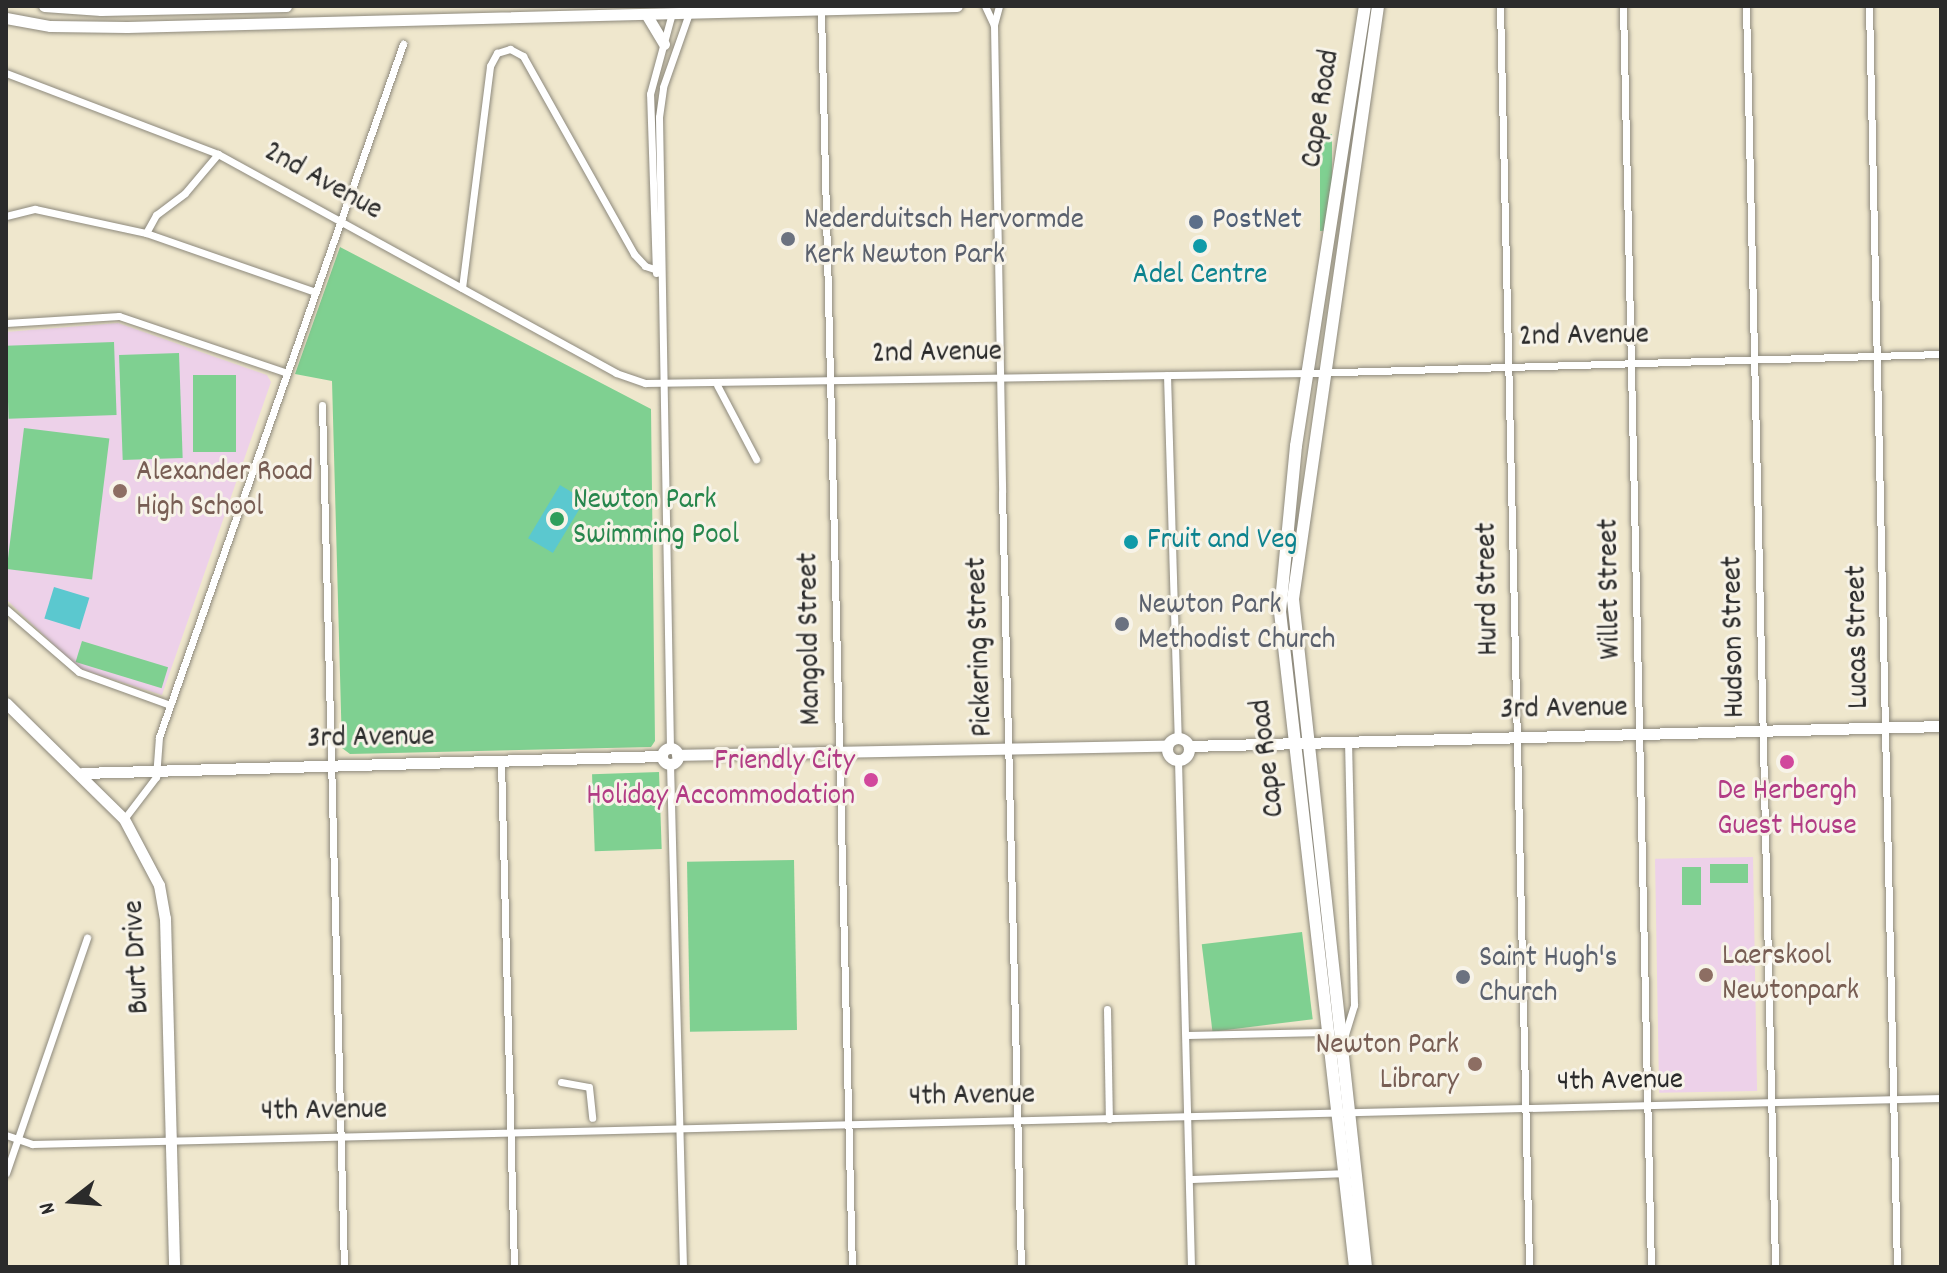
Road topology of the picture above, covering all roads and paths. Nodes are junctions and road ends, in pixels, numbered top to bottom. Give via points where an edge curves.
1 (44, 6) edge
2 (286, 6) edge
3 (957, 6) edge
4 (985, 6) edge
5 (999, 6) edge
6 (1365, 6) edge
7 (1378, 6) edge
8 (1500, 6) edge
9 (1623, 6) edge
10 (1746, 6) edge
11 (1869, 6) edge
12 (672, 9) edge
13 (689, 9) edge
14 (821, 11) junction
15 (646, 14) junction
16 (6, 18) edge
17 (994, 25) junction
18 (403, 44) dead end
19 (664, 44) junction
20 (6, 73) edge
21 (218, 154) junction
22 (6, 216) edge
23 (341, 221) junction
24 (146, 233) junction
25 (658, 271) junction
26 (462, 288) junction
27 (315, 292) junction
28 (6, 323) edge
29 (1941, 354) edge
30 (1877, 356) junction
31 (1754, 358) junction
32 (1631, 362) junction
33 (1508, 364) junction
34 (1325, 371) junction
35 (287, 373) junction
36 (1308, 373) junction
37 (1167, 375) junction
38 (1000, 377) junction
39 (831, 381) junction
40 (661, 384) junction
41 (717, 385) junction
42 (322, 405) dead end
43 (756, 459) dead end
44 (6, 609) edge
45 (6, 703) edge
46 (170, 705) junction
47 (1941, 726) edge
48 (1886, 728) junction
49 (1762, 731) junction
50 (1640, 733) junction
51 (1517, 737) junction
52 (1178, 738) junction
53 (1348, 742) junction
54 (1301, 743) junction
55 (1167, 746) junction
56 (1189, 746) junction
57 (1008, 748) junction
58 (839, 752) junction
59 (670, 756) junction
60 (1178, 760) junction
61 (501, 761) junction
62 (331, 765) junction
63 (156, 769) junction
64 (82, 773) junction
65 (124, 819) junction
66 (87, 938) dead end
67 (1107, 1009) dead end
68 (1325, 1032) junction
69 (1187, 1035) junction
70 (1341, 1045) junction
71 (561, 1082) dead end
72 (1941, 1098) edge
73 (1893, 1099) junction
74 (1771, 1103) junction
75 (1648, 1106) junction
76 (1526, 1109) junction
77 (1342, 1112) junction
78 (1187, 1117) junction
79 (592, 1118) dead end
80 (1109, 1119) junction
81 (1018, 1120) junction
82 (849, 1125) junction
83 (679, 1129) junction
84 (510, 1133) junction
85 (6, 1135) edge
86 (341, 1137) junction
87 (19, 1138) junction
88 (170, 1141) junction
89 (6, 1173) edge
90 (1344, 1173) junction
91 (1189, 1179) junction
92 (174, 1267) edge
93 (344, 1267) edge
94 (514, 1267) edge
95 (683, 1267) edge
96 (852, 1267) edge
97 (1021, 1267) edge
98 (1191, 1267) edge
99 (1355, 1267) edge
100 (1366, 1267) edge
101 (1529, 1267) edge
102 (1651, 1267) edge
103 (1775, 1267) edge
104 (1897, 1267) edge

1 - 2 street
3 - 14 street
4 - 17 street, Pickering Street
5 - 17 street, Pickering Street
6 - 36 main road, Cape Road
7 - 34 main road, Cape Road
8 - 33 street, Hurd Street
9 - 32 street, Willet Street
10 - 31 street, Hudson Street
11 - 30 street, Lucas Street
12 - 13 street
12 - 15 street
12 - 19 street
13 - 14 street
13 - 25 street via 661,94
14 - 39 street, Mangold Street
15 - 16 street via 90,27
15 - 19 street
17 - 38 street, Pickering Street
18 - 23 street
19 - 25 street via 649,109
20 - 21 street, 2nd Avenue
21 - 23 street, 2nd Avenue
21 - 24 street via 185,193 156,215
22 - 24 street via 35,209
23 - 26 street, 2nd Avenue
23 - 27 street
24 - 27 street
25 - 26 street via 634,254 523,56 510,49 497,53 490,66
25 - 40 street
26 - 40 street, 2nd Avenue via 616,373
27 - 35 street
28 - 35 street via 119,316
29 - 30 street, 2nd Avenue
30 - 31 street, 2nd Avenue
30 - 48 street, Lucas Street
31 - 32 street, 2nd Avenue
31 - 49 street, Hudson Street
32 - 33 street, 2nd Avenue
32 - 50 street, Willet Street
33 - 34 street, 2nd Avenue
33 - 51 street, Hurd Street
34 - 36 street, 2nd Avenue
34 - 54 main road, Cape Road via 1293,599
35 - 46 street
36 - 37 street, 2nd Avenue
36 - 54 main road, Cape Road via 1281,580
37 - 38 street, 2nd Avenue
37 - 52 street
38 - 39 street, 2nd Avenue
38 - 57 street, Pickering Street
39 - 41 street, 2nd Avenue
39 - 58 street, Mangold Street
40 - 41 street, 2nd Avenue
40 - 59 street
41 - 43 street
42 - 62 street
44 - 46 street via 79,672
45 - 64 street, Burt Drive
46 - 63 street via 154,751
47 - 48 street, 3rd Avenue
48 - 49 street, 3rd Avenue
48 - 73 street, Lucas Street
49 - 50 street, 3rd Avenue
49 - 74 street, Hudson Street
50 - 51 street, 3rd Avenue
50 - 75 street, Willet Street
51 - 53 street, 3rd Avenue
51 - 76 street, Hurd Street
52 - 55 street
52 - 56 street
53 - 54 street, 3rd Avenue
53 - 70 street via 1353,1021
54 - 56 street, 3rd Avenue
54 - 68 main road, Cape Road
54 - 70 main road, Cape Road
55 - 57 street, 3rd Avenue
55 - 60 street via 1169,756
56 - 60 street via 1187,756
57 - 58 street, 3rd Avenue
57 - 81 street, Pickering Street
58 - 59 street, 3rd Avenue
58 - 82 street, Mangold Street
59 - 61 street, 3rd Avenue
59 - 83 street
60 - 69 street
61 - 62 street, 3rd Avenue
61 - 84 street
62 - 63 street, 3rd Avenue
62 - 86 street
63 - 64 street, 3rd Avenue
63 - 65 street via 154,781
64 - 65 street, Burt Drive
65 - 88 street, Burt Drive via 154,869 164,904
66 - 87 street
67 - 80 street
68 - 69 street
68 - 77 main road, Cape Road
69 - 78 street
70 - 77 main road, Cape Road
71 - 79 street via 586,1083
72 - 73 street, 4th Avenue
73 - 74 street, 4th Avenue
73 - 104 street, Lucas Street
74 - 75 street, 4th Avenue
74 - 103 street, Hudson Street
75 - 76 street, 4th Avenue
75 - 102 street, Willet Street
76 - 77 street, 4th Avenue
76 - 101 street, Hurd Street
77 - 78 street, 4th Avenue
77 - 90 main road, Cape Road
77 - 100 main road, Cape Road
78 - 80 street, 4th Avenue
78 - 91 street
80 - 81 street, 4th Avenue
81 - 82 street, 4th Avenue
81 - 97 street, Pickering Street
82 - 83 street, 4th Avenue
82 - 96 street, Mangold Street
83 - 84 street, 4th Avenue
83 - 95 street
84 - 86 street, 4th Avenue
84 - 94 street
85 - 87 street, 4th Avenue
86 - 88 street, 4th Avenue
86 - 93 street
87 - 88 street, 4th Avenue via 32,1144
87 - 89 street
88 - 92 street, Burt Drive
90 - 91 street
90 - 99 main road, Cape Road
91 - 98 street

